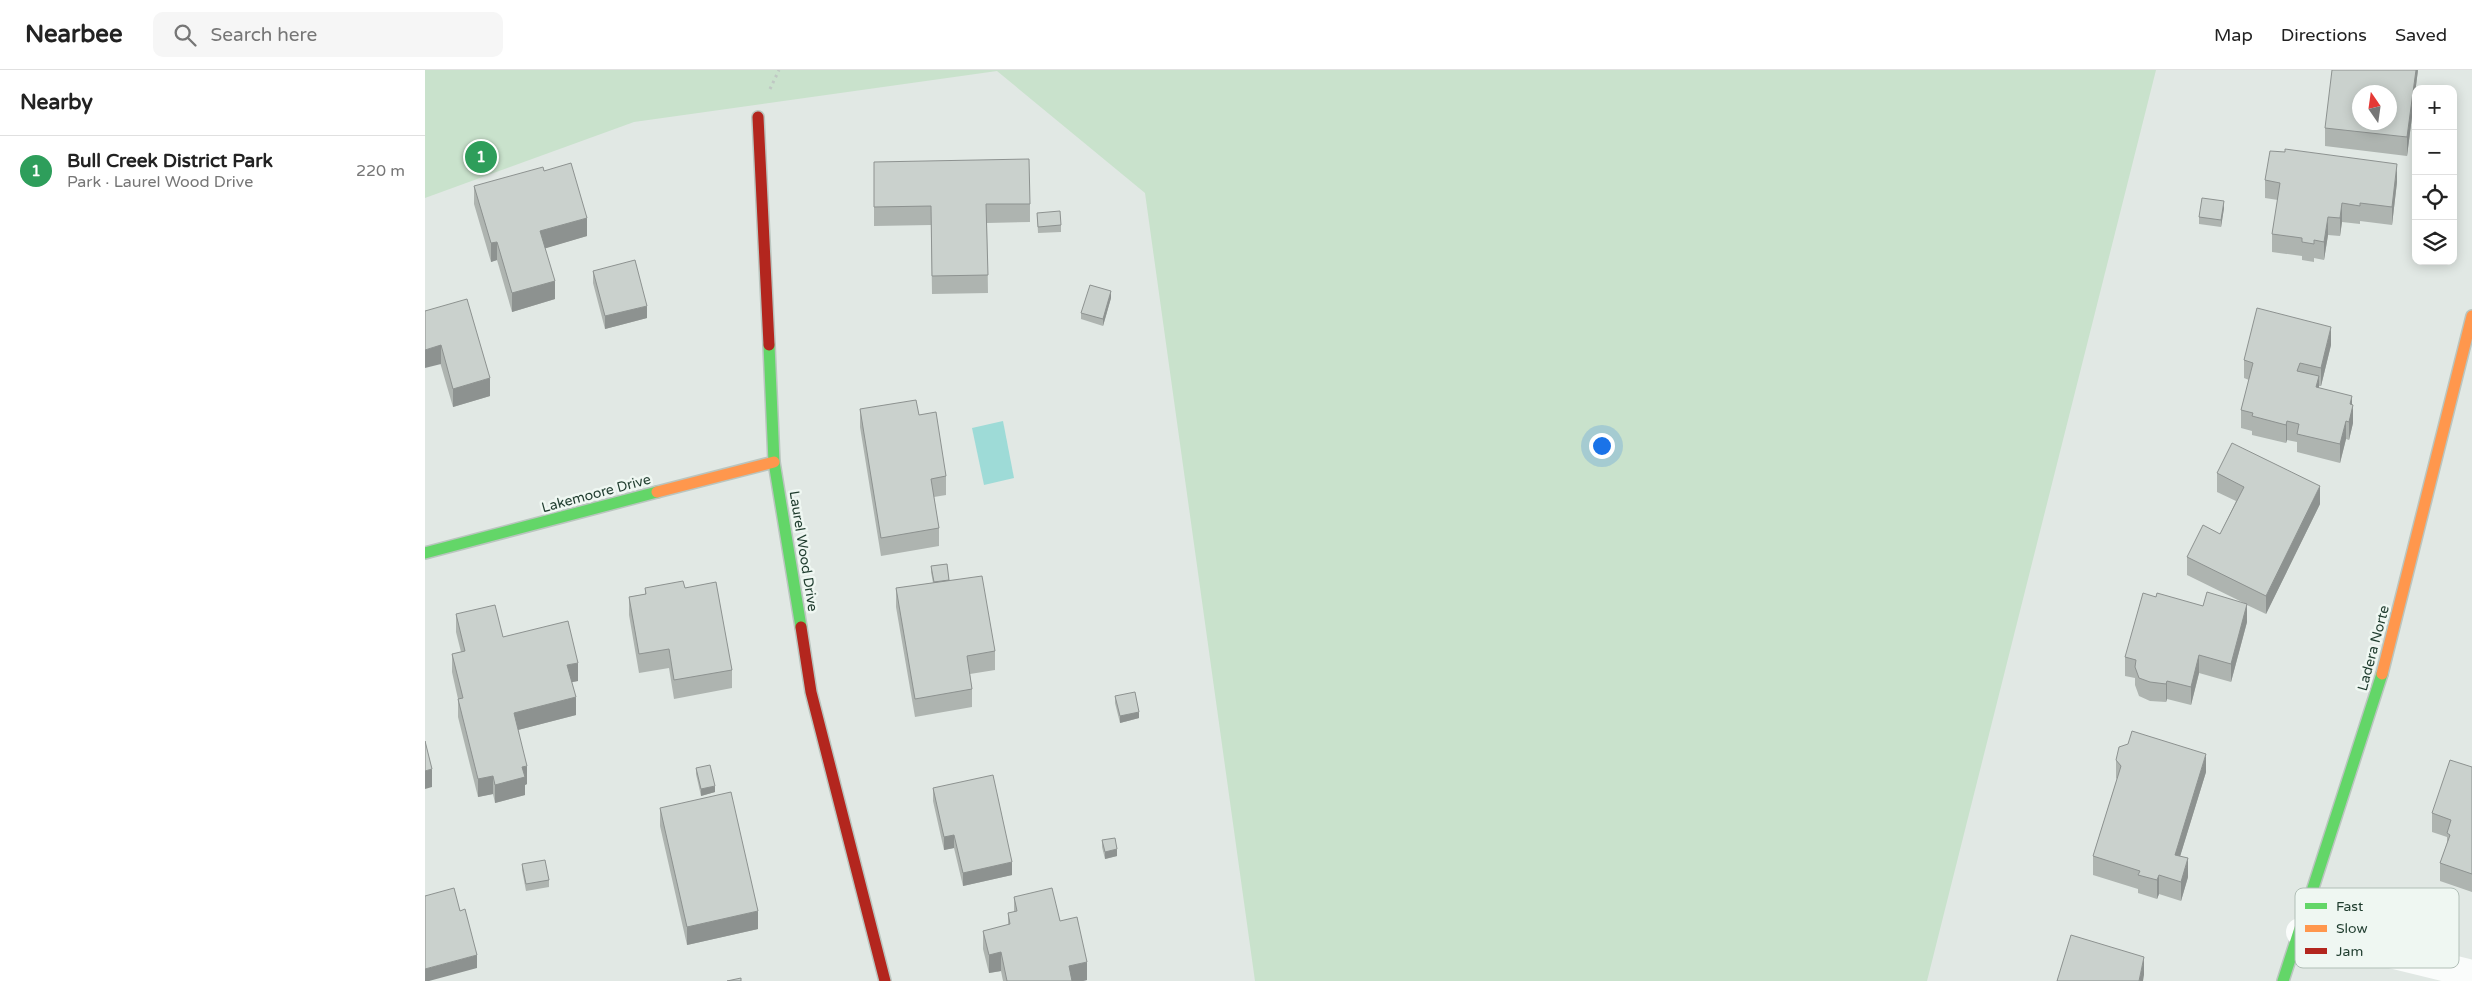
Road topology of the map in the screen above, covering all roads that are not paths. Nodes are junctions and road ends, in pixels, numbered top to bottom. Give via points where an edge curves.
1 (758, 117) dead end
2 (2472, 316) edge
3 (774, 462) junction
4 (425, 553) edge
5 (2314, 888) edge
6 (2295, 946) edge
7 (2447, 968) edge
8 (2472, 974) edge
9 (885, 981) edge
10 (2283, 981) edge

1 - 3 street, Laurel Wood Drive
2 - 5 street, Ladera Norte via 2377,692
3 - 4 street, Lakemoore Drive
3 - 9 street, Laurel Wood Drive via 811,692
6 - 10 street, Ladera Norte
7 - 8 street

